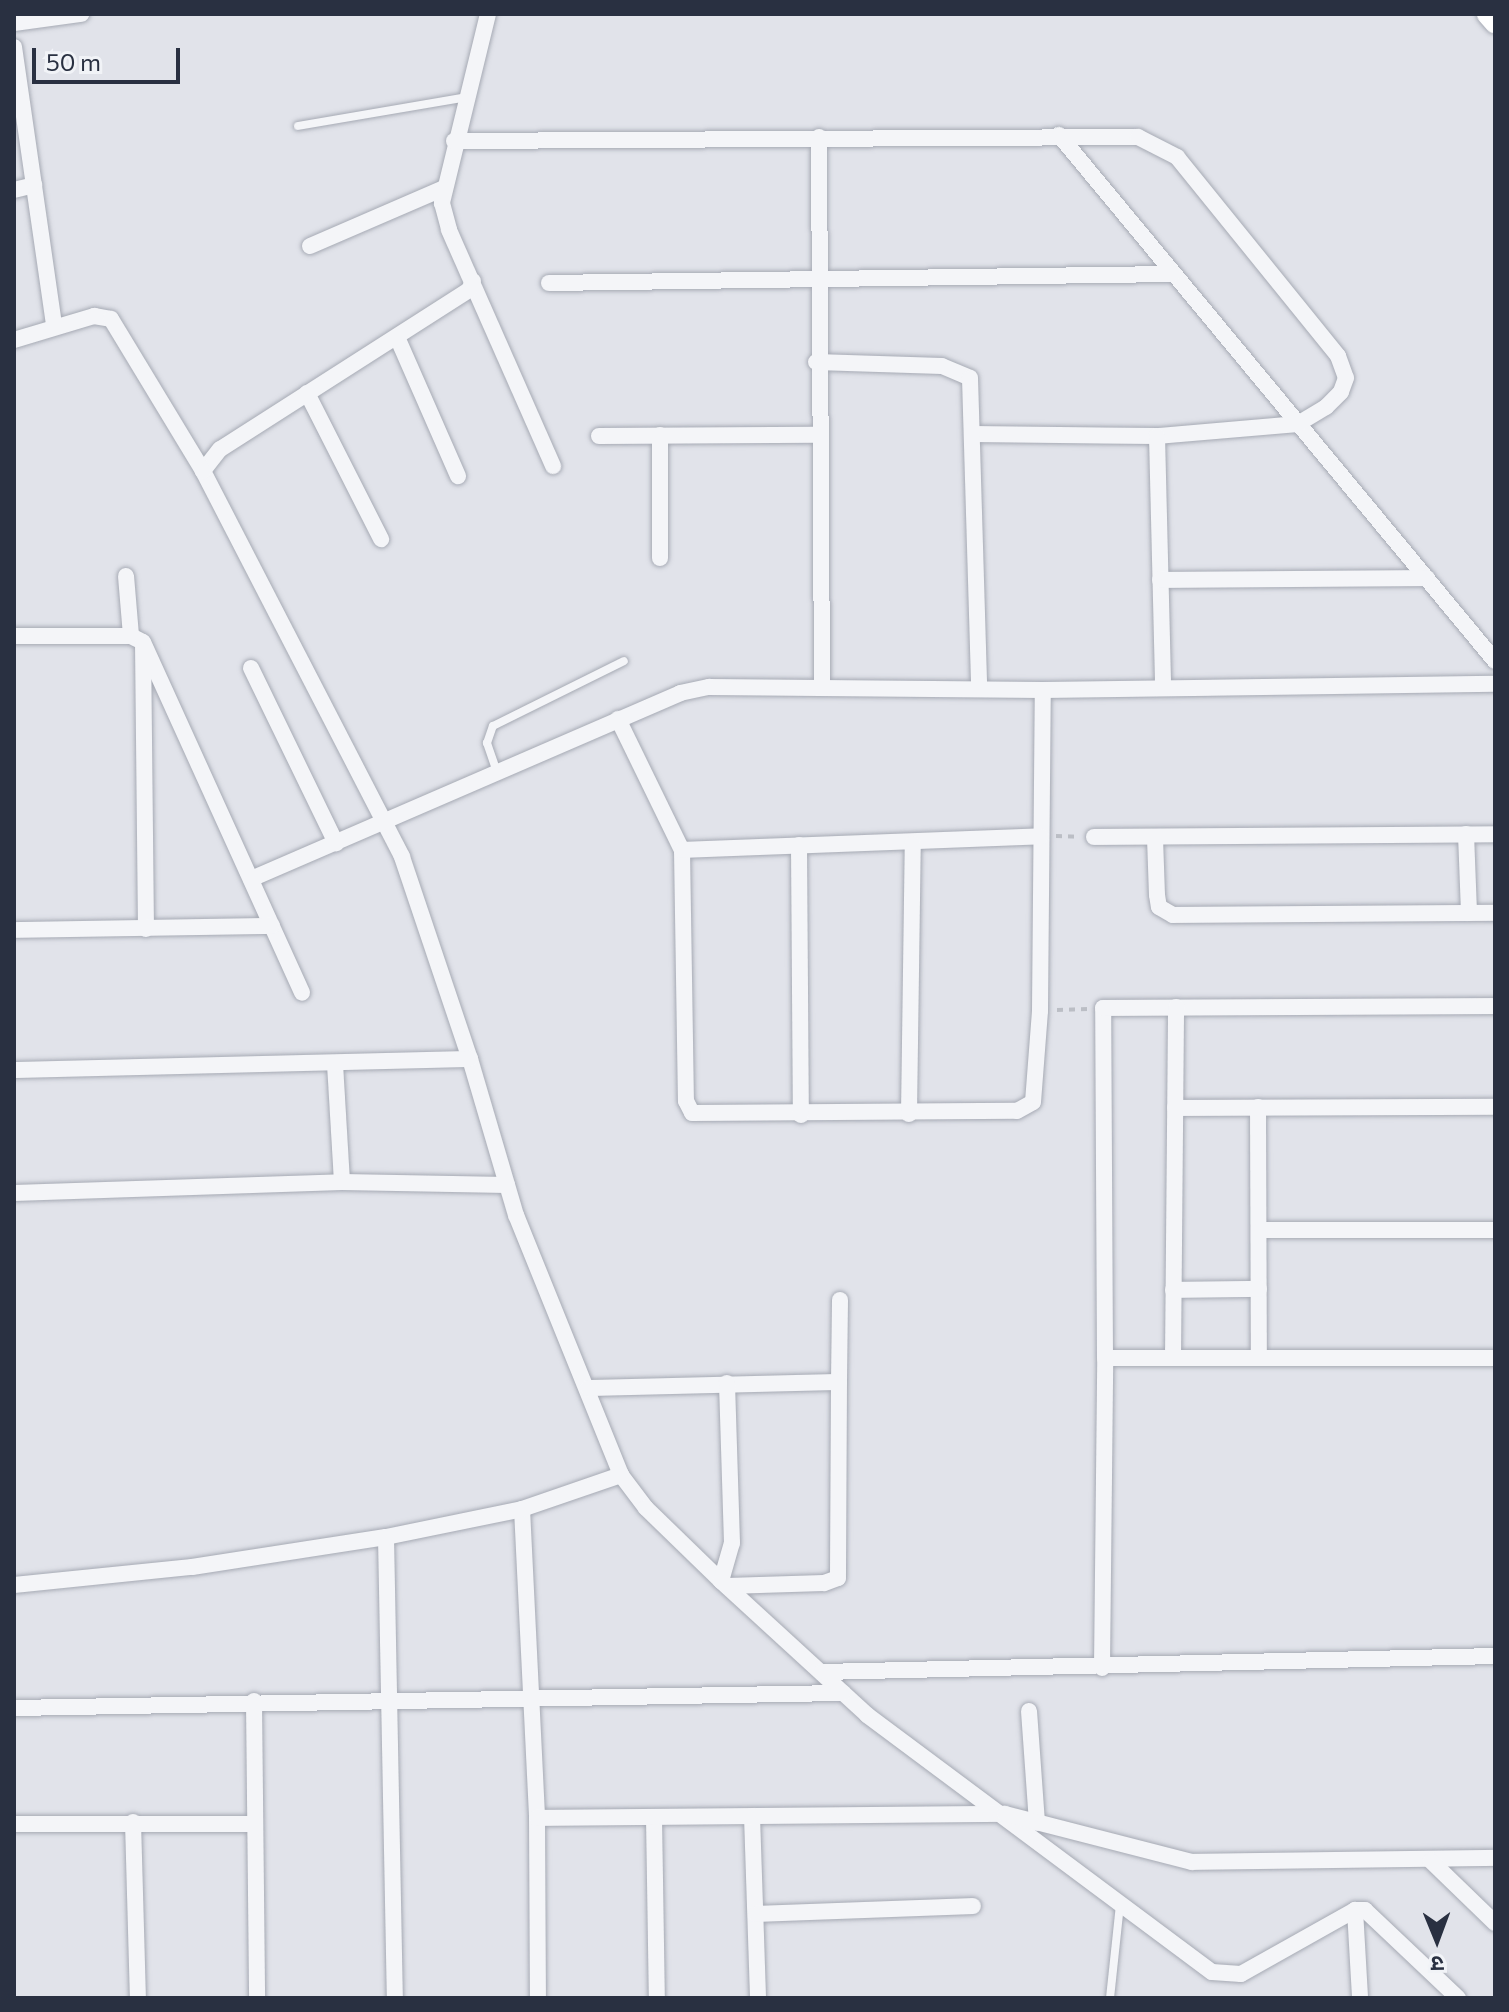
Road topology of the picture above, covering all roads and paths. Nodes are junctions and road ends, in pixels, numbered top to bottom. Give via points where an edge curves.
1 (81, 14) edge
2 (488, 14) edge
3 (1488, 14) edge
4 (1495, 22) edge
5 (14, 23) edge
6 (14, 47) edge
7 (467, 97) junction
8 (298, 126) dead end
9 (1059, 135) junction
10 (819, 137) junction
11 (454, 141) junction
12 (34, 185) junction
13 (442, 189) junction
14 (14, 190) edge
15 (310, 246) dead end
16 (1173, 274) junction
17 (817, 280) junction
18 (473, 281) junction
19 (549, 283) dead end
20 (54, 325) junction
21 (397, 337) junction
22 (14, 340) edge
23 (816, 362) junction
24 (307, 393) junction
25 (1298, 424) junction
26 (972, 434) junction
27 (660, 435) junction
28 (817, 435) junction
29 (599, 436) dead end
30 (1157, 436) junction
31 (553, 466) dead end
32 (203, 471) junction
33 (458, 476) dead end
34 (381, 539) dead end
35 (660, 558) dead end
36 (126, 576) dead end
37 (1427, 578) junction
38 (1160, 580) junction
39 (14, 636) edge
40 (137, 639) junction
41 (624, 661) dead end
42 (1495, 661) edge
43 (251, 668) dead end
44 (1495, 684) edge
45 (822, 687) junction
46 (1163, 688) junction
47 (979, 689) junction
48 (1043, 690) junction
49 (618, 719) junction
50 (497, 773) junction
51 (387, 821) junction
52 (1466, 834) junction
53 (1495, 834) edge
54 (1041, 836) junction
55 (1094, 837) joint
56 (1155, 838) junction
57 (336, 843) junction
58 (913, 844) junction
59 (799, 845) junction
60 (682, 850) junction
61 (251, 879) junction
62 (1469, 913) junction
63 (1495, 913) edge
64 (272, 926) junction
65 (146, 929) junction
66 (14, 930) edge
67 (302, 993) dead end
68 (1495, 1006) edge
69 (1176, 1007) junction
70 (1103, 1008) junction
71 (1040, 1011) junction
72 (470, 1059) junction
73 (335, 1064) junction
74 (14, 1070) edge
75 (1258, 1107) junction
76 (1495, 1107) edge
77 (1175, 1108) junction
78 (909, 1114) junction
79 (801, 1115) junction
80 (342, 1182) junction
81 (507, 1185) junction
82 (14, 1193) edge
83 (1262, 1230) junction
84 (1495, 1230) edge
85 (1259, 1289) junction
86 (1173, 1290) junction
87 (840, 1300) dead end
88 (1259, 1355) junction
89 (1105, 1358) junction
90 (1173, 1358) junction
91 (1495, 1358) edge
92 (839, 1382) junction
93 (727, 1383) junction
94 (588, 1388) junction
95 (621, 1475) junction
96 (522, 1509) junction
97 (386, 1537) junction
98 (724, 1584) junction
99 (14, 1585) edge
100 (1495, 1656) edge
101 (1102, 1668) junction
102 (822, 1672) junction
103 (843, 1693) junction
104 (532, 1697) junction
105 (390, 1698) junction
106 (254, 1701) junction
107 (14, 1708) edge
108 (1029, 1711) dead end
109 (1005, 1814) junction
110 (752, 1816) junction
111 (654, 1817) junction
112 (537, 1818) junction
113 (133, 1822) junction
114 (1037, 1823) junction
115 (14, 1824) edge
116 (254, 1824) junction
117 (1495, 1858) edge
118 (1431, 1861) junction
119 (1120, 1905) junction
120 (973, 1906) dead end
121 (1355, 1910) junction
122 (756, 1914) junction
123 (1495, 1923) edge
124 (138, 1998) edge
125 (257, 1998) edge
126 (395, 1998) edge
127 (538, 1998) edge
128 (657, 1998) edge
129 (758, 1998) edge
130 (1110, 1998) edge
131 (1360, 1998) edge
132 (1458, 1998) edge

1 - 5 street
2 - 7 street
3 - 4 main road
6 - 12 street
7 - 8 lane
7 - 11 street
9 - 10 street
9 - 16 street
9 - 25 street via 1138,137 1177,157 1344,369 1341,392
10 - 11 street
10 - 17 street
11 - 13 street
12 - 14 street
12 - 20 street
13 - 15 street
13 - 18 street via 449,230
16 - 17 street
16 - 25 street
17 - 19 street
17 - 23 street
18 - 21 street via 469,290
18 - 31 street
20 - 22 street
20 - 32 street via 94,316 111,319
21 - 24 street
21 - 33 street
23 - 26 street via 942,366 964,373 974,387
23 - 28 street
24 - 32 street via 220,449
24 - 34 street
25 - 30 street
25 - 37 street
26 - 30 street
26 - 47 street
27 - 28 street
27 - 29 street
27 - 35 street
28 - 45 street
30 - 38 street
32 - 51 street
36 - 40 street
37 - 38 street
37 - 42 street
38 - 46 street
39 - 40 street
40 - 61 street
40 - 65 street
41 - 50 lane via 493,726 487,743
43 - 57 street
44 - 46 street
45 - 47 street
45 - 49 street via 709,687
46 - 48 street
47 - 48 street
48 - 54 street
49 - 50 street
49 - 60 street
50 - 51 street
51 - 57 street
51 - 72 street
52 - 53 street
52 - 56 street
52 - 62 street
54 - 55 path
54 - 58 street
54 - 71 street
55 - 56 street
56 - 62 street via 1159,907 1173,915
57 - 61 street
58 - 59 street
58 - 78 street
59 - 60 street
59 - 79 street
60 - 79 street via 689,1110 698,1115
61 - 64 street
62 - 63 street
64 - 65 street
64 - 67 street
65 - 66 street
68 - 69 street
69 - 70 street
69 - 77 street
70 - 71 path
70 - 89 street
71 - 78 street via 1035,1091 1028,1108
72 - 73 street
72 - 81 street
73 - 74 street
73 - 80 street
75 - 76 street
75 - 77 street
75 - 83 street
77 - 86 street
78 - 79 street
80 - 81 street
80 - 82 street
81 - 94 street
83 - 84 street
83 - 85 street
85 - 86 street
85 - 88 street
86 - 90 street
87 - 92 street
88 - 90 street
88 - 91 street
89 - 90 street
89 - 101 street
92 - 93 street
92 - 98 street via 838,1578 824,1583
93 - 94 street
93 - 98 street via 732,1543
94 - 95 street
95 - 96 street
95 - 98 street via 646,1508
96 - 97 street
96 - 104 street
97 - 99 street via 192,1567
97 - 105 street
98 - 102 street
100 - 101 street
101 - 102 street
102 - 103 street
103 - 104 street
103 - 109 street
104 - 105 street
104 - 112 street
105 - 106 street
105 - 126 street
106 - 107 street
106 - 116 street
108 - 114 street
109 - 110 street
109 - 114 street
109 - 119 street
110 - 111 street
110 - 122 street
111 - 112 street
111 - 128 street
112 - 127 street
113 - 115 street
113 - 116 street
113 - 124 street
114 - 118 street via 1192,1862
116 - 125 street
117 - 118 street
118 - 123 street
119 - 121 street via 1212,1972 1231,1978
119 - 130 lane
120 - 122 street
121 - 131 street
121 - 132 street via 1370,1913
122 - 129 street

